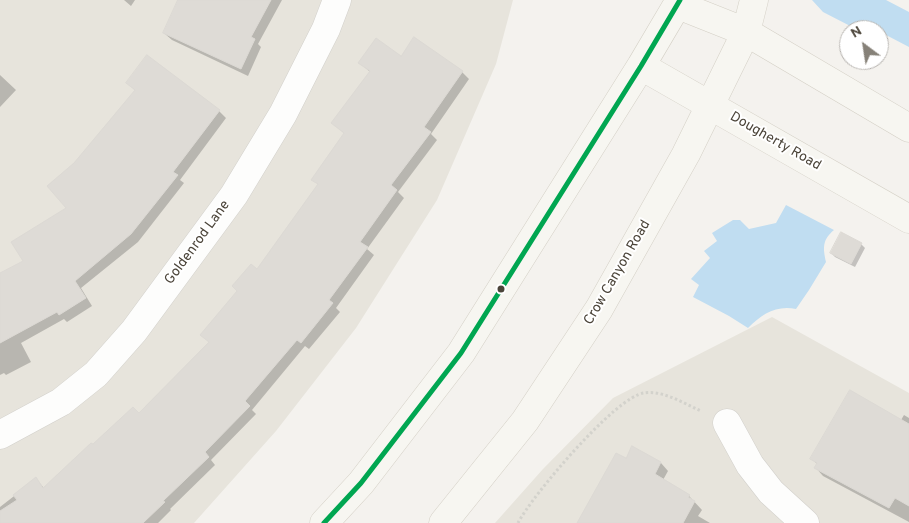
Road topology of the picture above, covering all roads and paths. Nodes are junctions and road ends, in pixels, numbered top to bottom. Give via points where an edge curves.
1 (337, 0) edge
2 (754, 0) edge
3 (679, 2) edge
4 (746, 32) junction
5 (641, 66) junction
6 (709, 105) junction
7 (909, 128) edge
8 (909, 219) edge
9 (726, 423) joint
10 (0, 435) edge
11 (324, 523) edge
12 (443, 523) edge
13 (518, 523) edge
14 (805, 523) edge

1 - 10 street, Goldenrod Lane via 283,114 239,187 134,331 96,374 61,402
2 - 4 main road, Crow Canyon Road
3 - 4 main road
3 - 5 main road
4 - 6 main road, Crow Canyon Road
4 - 7 main road
5 - 6 main road, Dougherty Road
5 - 11 main road via 461,353 361,483
6 - 8 main road, Dougherty Road
6 - 12 main road, Crow Canyon Road via 686,154 599,309 524,421
9 - 13 path via 656,393 632,397 573,453
9 - 14 street via 750,465 771,492

